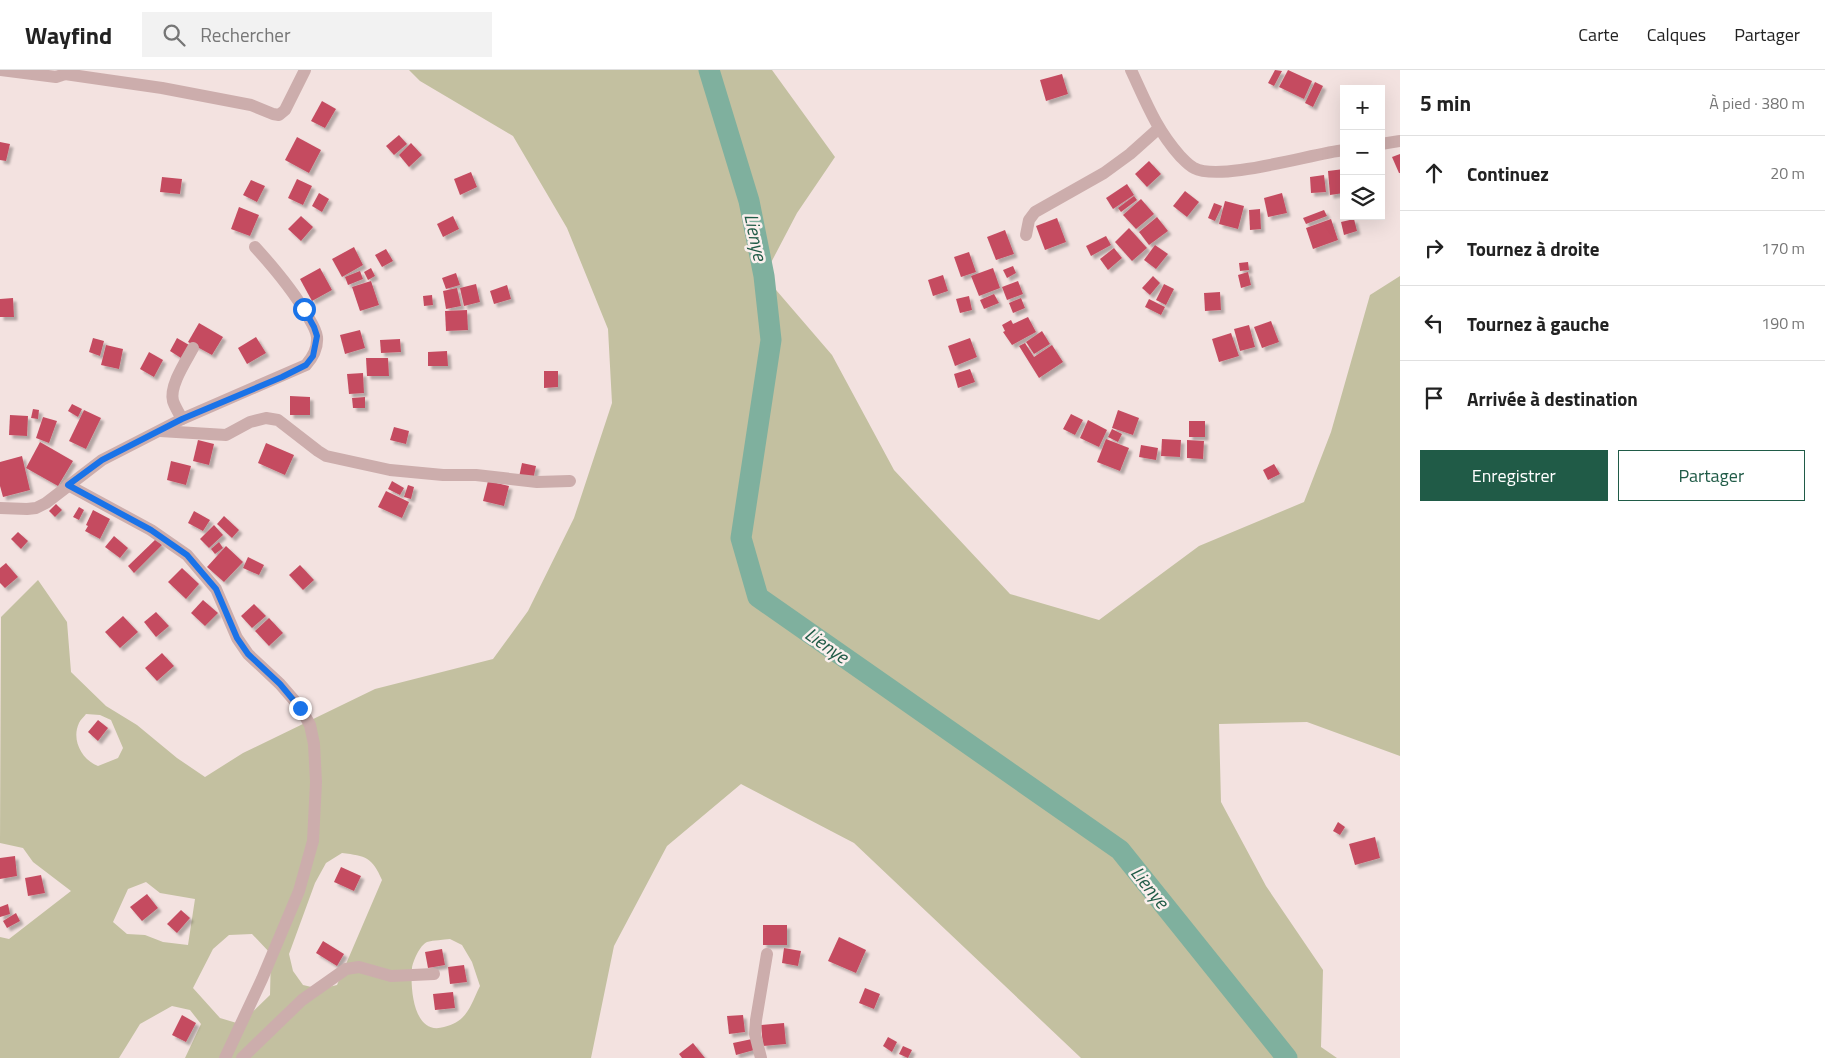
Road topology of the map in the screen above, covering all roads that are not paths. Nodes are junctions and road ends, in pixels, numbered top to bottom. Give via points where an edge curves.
1 (1, 70) edge
2 (306, 70) edge
3 (1131, 70) edge
4 (66, 72) edge
5 (1158, 129) junction
6 (1400, 141) edge
7 (1385, 143) edge
8 (1340, 151) edge
9 (1026, 235) dead end
10 (255, 247) dead end
11 (193, 348) dead end
12 (182, 419) junction
13 (160, 431) junction
14 (570, 481) dead end
15 (68, 485) junction
16 (0, 508) edge
17 (767, 954) dead end
18 (434, 974) dead end
19 (225, 1058) edge
20 (242, 1058) edge
21 (761, 1058) edge

1 - 4 street via 56,77
2 - 4 street via 285,110 279,115 252,106
3 - 5 street
5 - 8 street via 1186,162 1202,171 1256,168
5 - 9 street via 1104,173 1034,212
6 - 7 street
10 - 12 street via 289,285 314,327 317,336 313,356 306,365 282,377
11 - 12 street via 172,392
12 - 13 street
13 - 14 street via 226,435 250,422 266,418 278,420 326,456 390,470 537,482
13 - 15 street via 102,460
15 - 16 street via 36,508
15 - 19 street via 151,530 187,555 216,589 237,638 248,654 285,690 310,725 316,782 313,841 299,891
17 - 21 street via 755,1034
18 - 20 street via 391,976 359,967 346,969 302,1000

